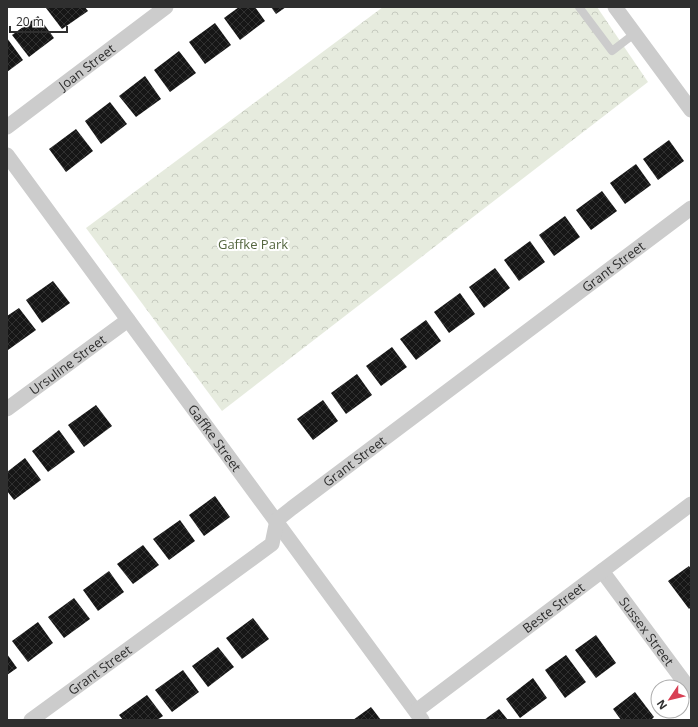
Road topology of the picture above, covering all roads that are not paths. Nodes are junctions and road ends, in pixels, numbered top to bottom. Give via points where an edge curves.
1 (166, 7) edge
2 (579, 7) edge
3 (615, 7) edge
4 (634, 34) junction
5 (691, 110) edge
6 (7, 127) edge
7 (7, 155) edge
8 (691, 208) edge
9 (128, 320) junction
10 (7, 409) edge
11 (691, 504) edge
12 (277, 520) junction
13 (602, 571) junction
14 (691, 691) edge
15 (419, 715) edge
16 (31, 720) edge

1 - 6 street, Joan Street
2 - 4 lane via 612,51
3 - 4 street
4 - 5 street
7 - 9 street, Gaffke Street
8 - 12 street, Grant Street
9 - 10 street, Ursuline Street
9 - 12 street, Gaffke Street
11 - 13 street, Beste Street
12 - 15 street, Gaffke Street
12 - 16 street, Grant Street via 272,544
13 - 14 street, Sussex Street
13 - 15 street, Beste Street

